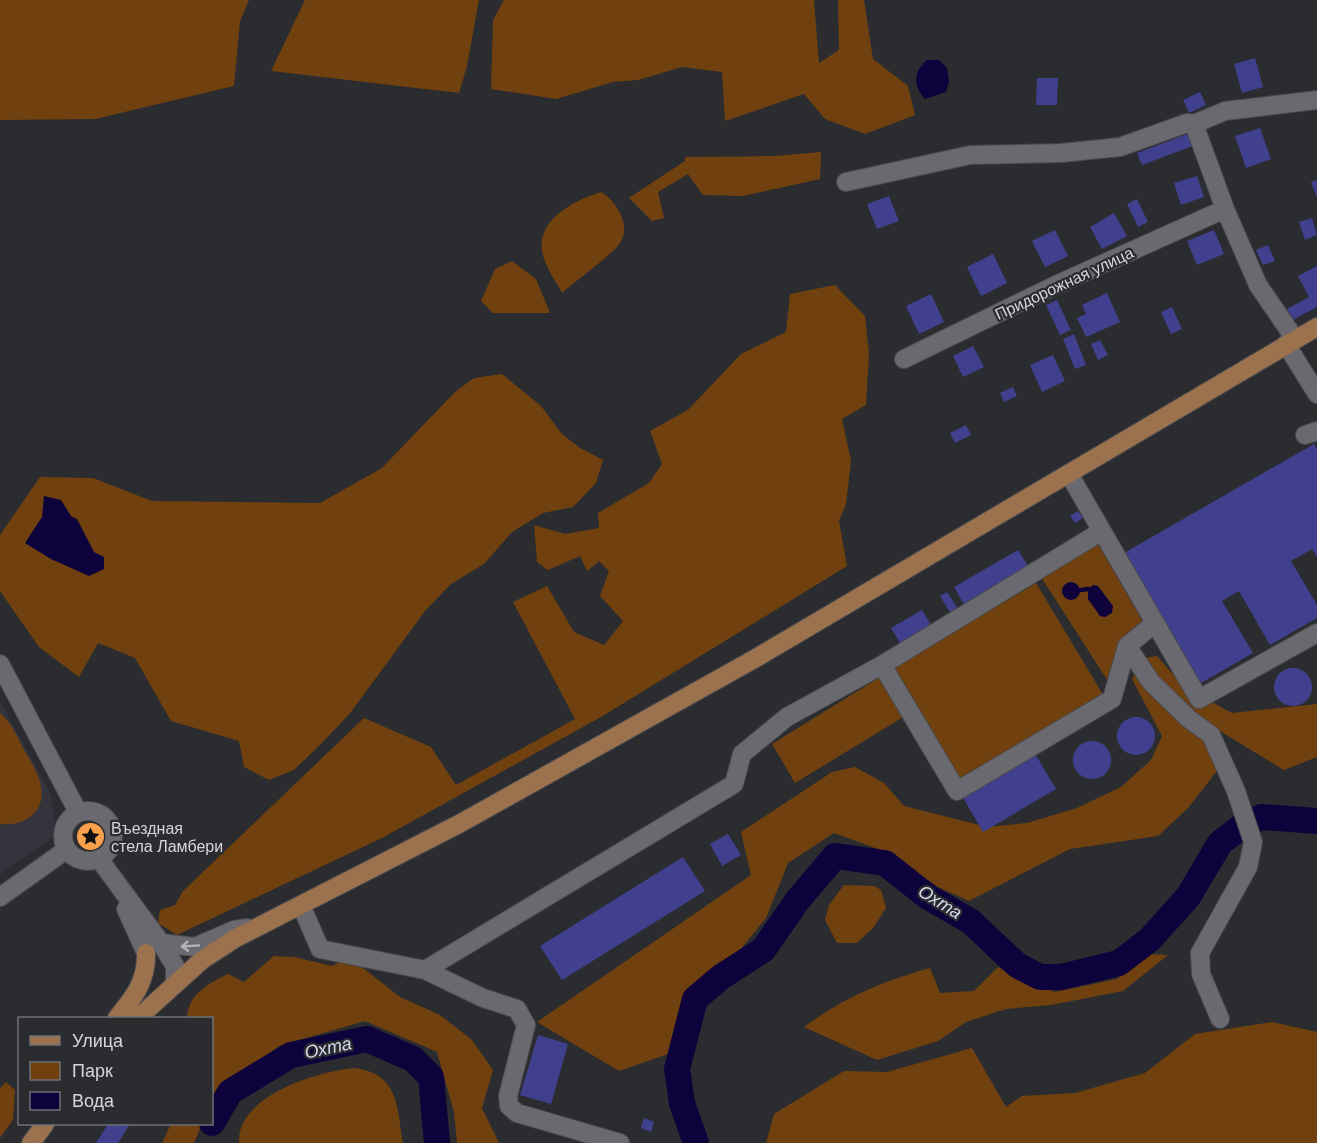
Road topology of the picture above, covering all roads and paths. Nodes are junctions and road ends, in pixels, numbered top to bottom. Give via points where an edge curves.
1 (1317, 100) edge
2 (1194, 124) junction
3 (846, 182) dead end
4 (1225, 209) junction
5 (1317, 327) edge
6 (1290, 341) junction
7 (904, 359) dead end
8 (1317, 394) edge
9 (1069, 474) junction
10 (1102, 531) junction
11 (1155, 623) junction
12 (1317, 633) edge
13 (1127, 646) junction
14 (0, 664) edge
15 (882, 665) junction
16 (78, 812) junction
17 (66, 850) junction
18 (104, 866) junction
19 (0, 897) edge
20 (301, 905) junction
21 (258, 927) junction
22 (154, 948) junction
23 (425, 970) junction
24 (175, 983) junction
25 (118, 1017) edge
26 (139, 1017) edge
27 (1220, 1019) dead end
28 (44, 1125) edge
29 (31, 1143) edge
30 (620, 1143) edge

1 - 2 street via 1225,111
2 - 3 street via 1187,123 1120,147 970,155
2 - 4 street
4 - 6 street via 1258,285
4 - 7 street, Придорожная улица
5 - 6 main road
6 - 8 street
6 - 9 main road
9 - 10 street
9 - 20 main road via 756,658 459,824
10 - 11 street
10 - 15 street
11 - 12 street via 1199,699
11 - 13 street
13 - 15 street via 1112,699 957,791
13 - 27 street via 1151,682 1211,735 1253,843 1248,867 1200,953 1202,974
14 - 16 street
15 - 23 street via 787,717 742,754 734,784
16 - 17 street via 68,820 63,832
16 - 18 street via 92,810 105,815 113,827 114,841
17 - 18 street via 83,861
17 - 19 street
18 - 22 street
20 - 21 main road
20 - 23 street via 320,949
21 -> 22 street via 234,930 195,947
21 - 24 main road via 202,960
22 - 24 main road via 159,977
22 - 25 main road via 140,988
23 - 30 street via 483,999 517,1009 526,1025 508,1096 509,1106 517,1113
24 - 26 main road
28 - 29 main road

